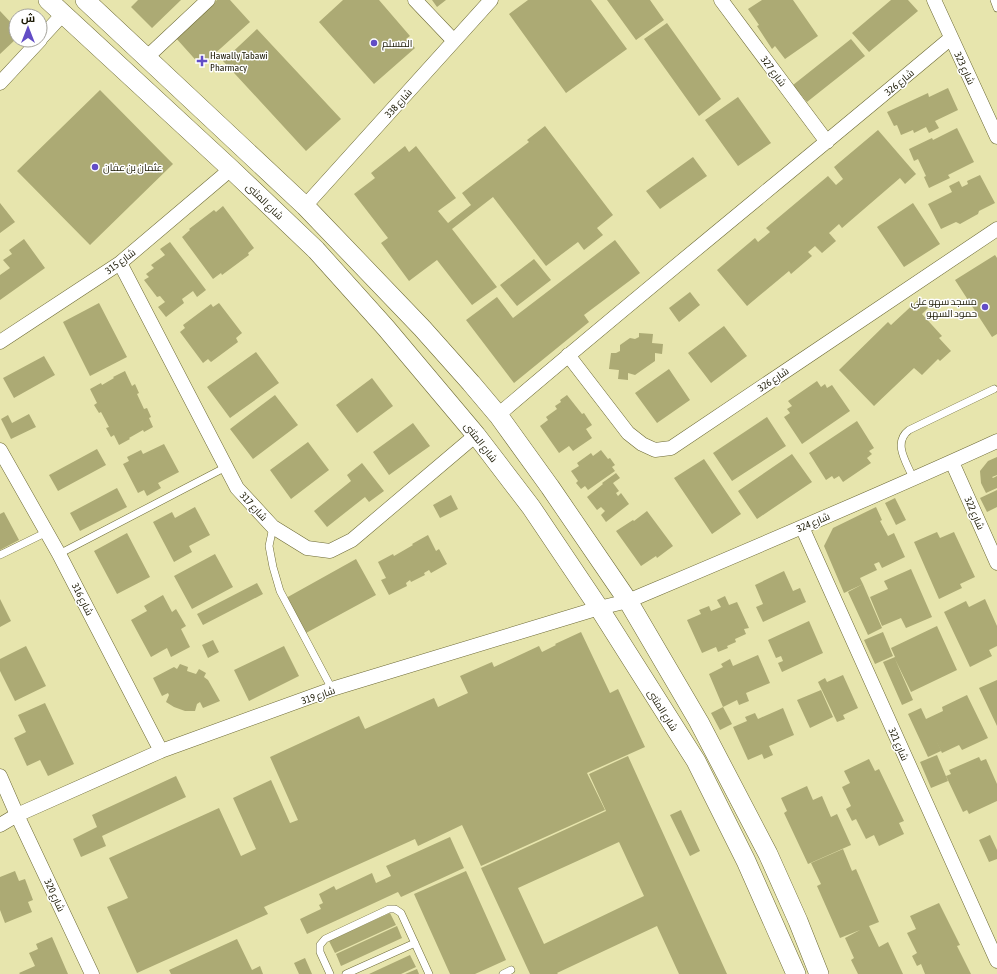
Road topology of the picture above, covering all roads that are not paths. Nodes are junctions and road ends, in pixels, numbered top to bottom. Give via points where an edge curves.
1 (48, 0) edge
2 (85, 0) edge
3 (208, 0) edge
4 (415, 0) edge
5 (491, 0) edge
6 (721, 0) edge
7 (934, 0) edge
8 (994, 0) edge
9 (997, 8) edge
10 (63, 14) junction
11 (48, 31) edge
12 (951, 38) junction
13 (454, 41) junction
14 (33, 48) edge
15 (146, 58) junction
16 (0, 84) edge
17 (997, 136) edge
18 (827, 142) junction
19 (231, 169) junction
20 (305, 206) junction
21 (997, 229) edge
22 (120, 263) junction
23 (0, 342) edge
24 (568, 355) junction
25 (994, 389) dead end
26 (498, 415) junction
27 (476, 435) junction
28 (997, 441) edge
29 (0, 450) edge
30 (952, 462) junction
31 (226, 467) junction
32 (913, 478) junction
33 (273, 527) junction
34 (802, 527) junction
35 (47, 532) junction
36 (59, 554) junction
37 (0, 555) edge
38 (997, 563) edge
39 (628, 601) junction
40 (599, 608) junction
41 (332, 689) junction
42 (161, 751) junction
43 (0, 776) edge
44 (17, 815) junction
45 (0, 825) edge
46 (415, 943) junction
47 (997, 961) edge
48 (511, 970) dead end
49 (92, 974) edge
50 (330, 974) edge
51 (346, 974) edge
52 (429, 974) edge
53 (503, 974) edge
54 (796, 974) edge
55 (819, 974) edge

1 - 10 street, شارع المثنى
2 - 15 street
3 - 15 street
4 - 13 street
5 - 13 street, شارع 338
6 - 18 street, شارع 327
7 - 12 street, شارع 323
8 - 9 lane
10 - 11 street
10 - 19 street, شارع المثنى
12 - 17 street, شارع 323
12 - 18 street, شارع 326
13 - 20 street, شارع 338
14 - 16 street
15 - 20 street
18 - 24 street, شارع 326
19 - 22 street, شارع 315
19 - 27 street, شارع المثنى via 316,250
20 - 26 street via 422,328
21 - 24 street, شارع 326 via 671,448 655,450 628,433
22 - 23 street, شارع 315
22 - 31 street, شارع 317
24 - 26 street, شارع 326
25 - 32 lane via 905,433 900,446
26 - 39 street
27 - 33 street, شارع 317 via 352,540 330,551 307,548
27 - 40 street, شارع المثنى via 531,507
28 - 30 street, شارع 324
29 - 35 street, شارع 316
30 - 32 street, شارع 324
30 - 38 street, شارع 322
31 - 33 street, شارع 317 via 237,488
31 - 36 lane
32 - 34 street, شارع 324
33 - 41 lane via 269,546 280,591
34 - 39 street, شارع 324
34 - 47 street, شارع 321
35 - 36 street, شارع 316
35 - 37 lane
36 - 42 street, شارع 316
39 - 40 street, شارع 319
39 - 55 street via 699,722 768,854
40 - 41 street, شارع 319
40 - 54 street, شارع المثنى via 696,761 746,861
41 - 42 street, شارع 319
42 - 44 street, شارع 319
43 - 44 street, شارع 320
44 - 45 street, شارع 319
44 - 49 street, شارع 320
46 - 50 lane via 401,913 389,909 325,939 320,944 320,952
46 - 51 lane
46 - 52 lane
48 - 53 lane

